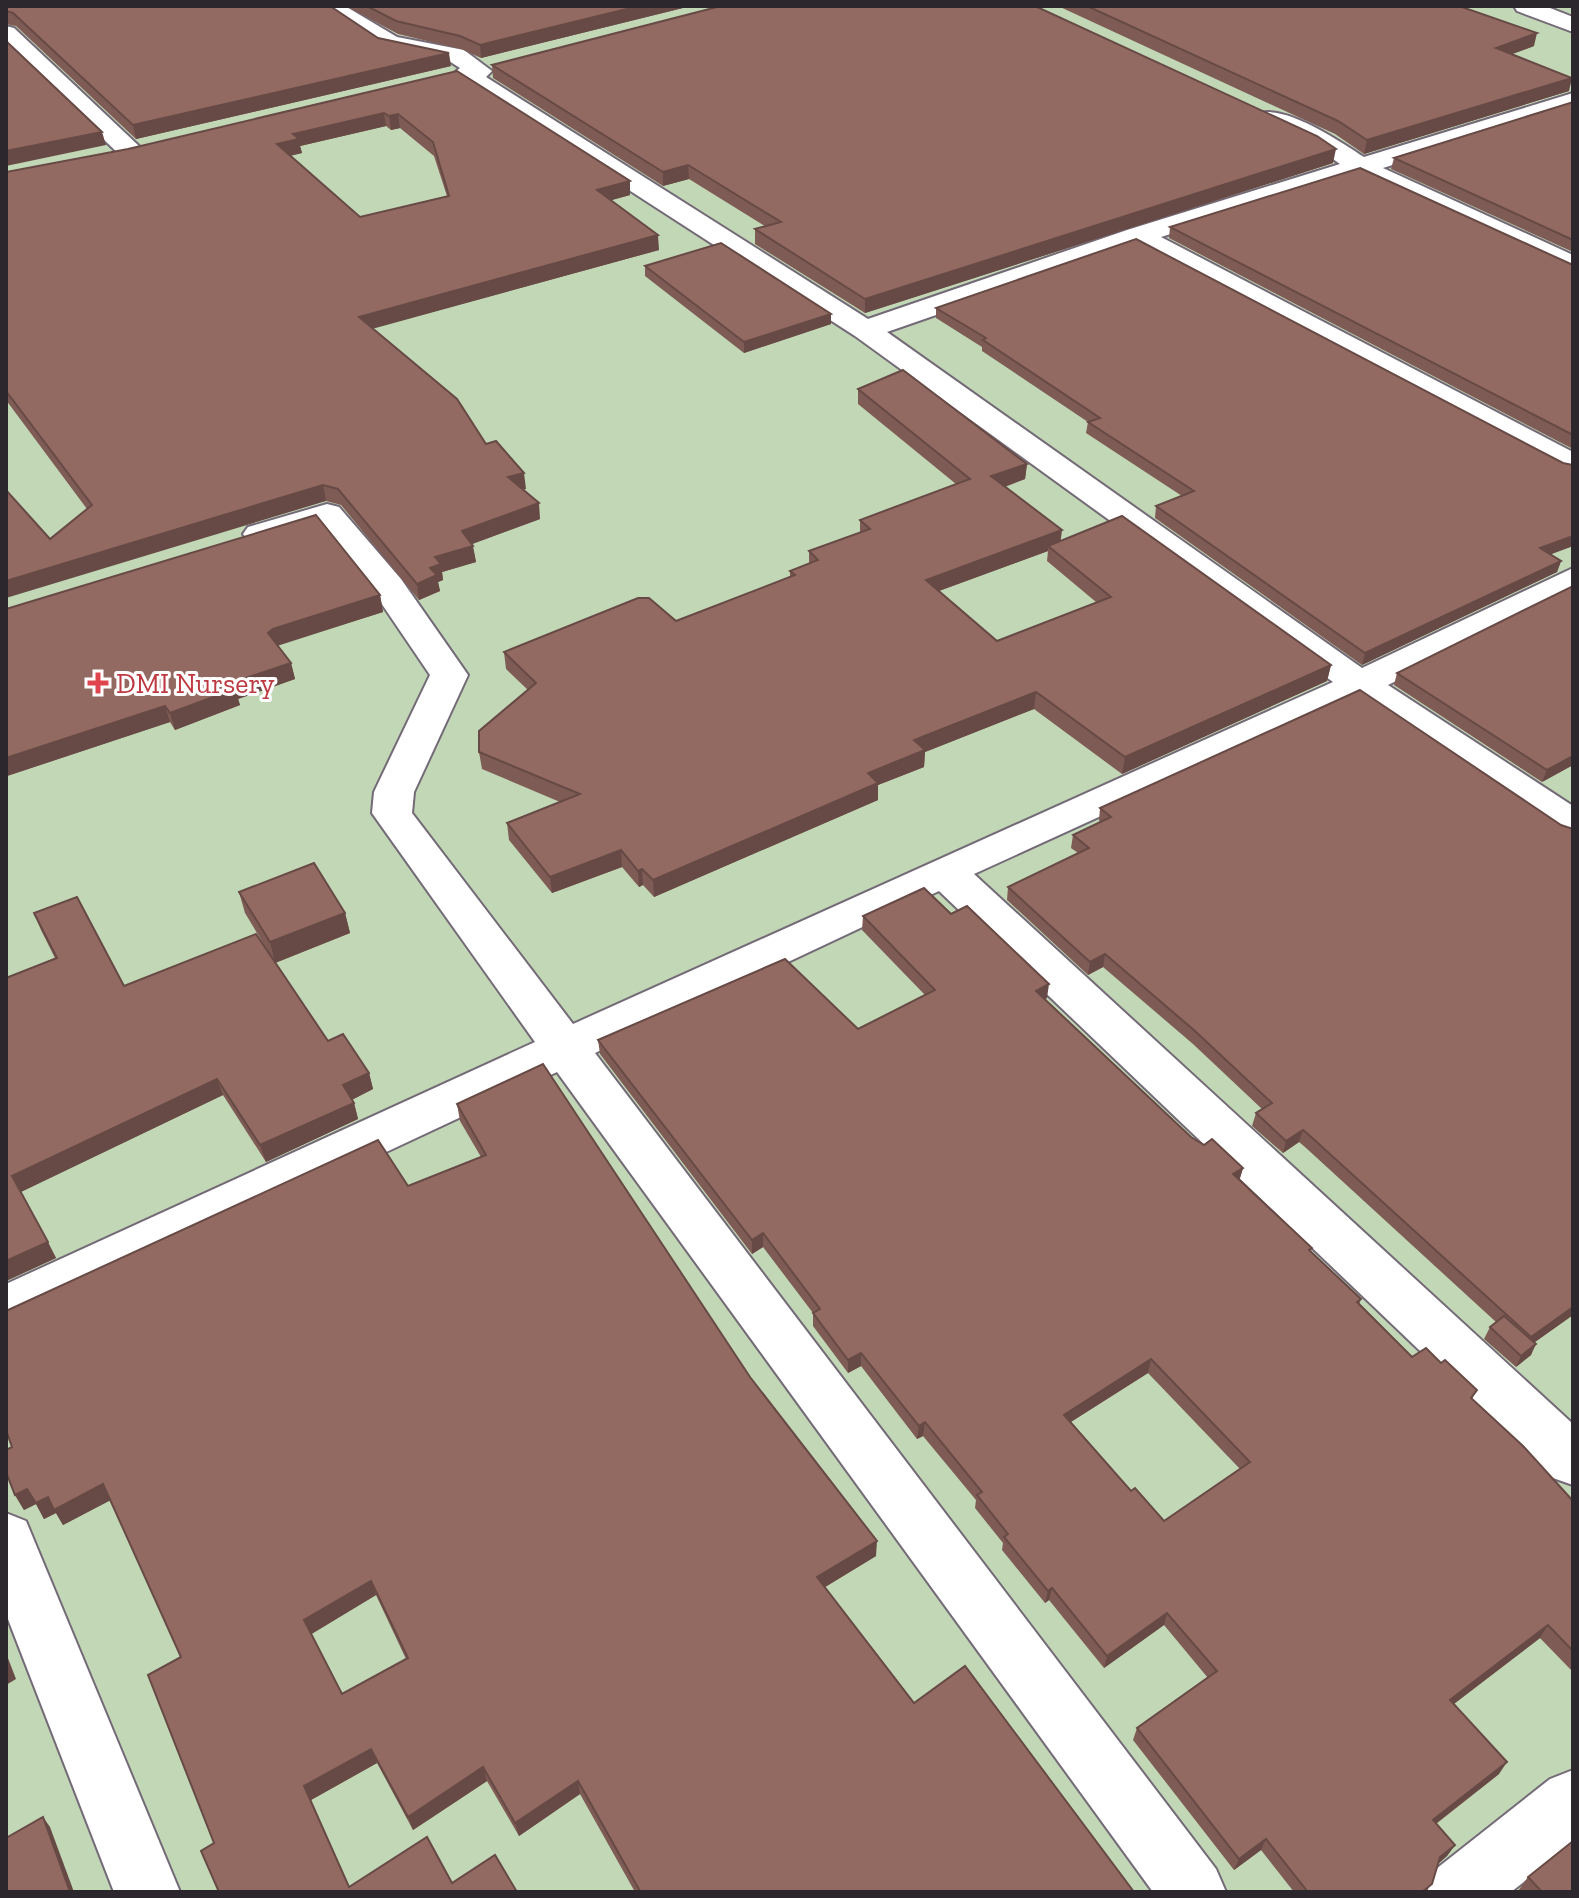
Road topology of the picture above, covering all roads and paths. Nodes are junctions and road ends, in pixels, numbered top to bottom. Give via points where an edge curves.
1 (329, 6) edge
2 (1525, 6) edge
3 (1573, 25) edge
4 (6, 33) edge
5 (1573, 100) edge
6 (1246, 106) edge
7 (162, 145) edge
8 (131, 152) junction
9 (100, 159) edge
10 (1361, 167) junction
11 (1137, 236) junction
12 (1573, 266) edge
13 (865, 330) junction
14 (1573, 465) edge
15 (225, 546) edge
16 (1573, 579) edge
17 (1360, 684) junction
18 (1573, 825) edge
19 (944, 871) junction
20 (564, 1048) junction
21 (6, 1308) edge
22 (1573, 1460) edge
23 (6, 1540) edge
24 (1573, 1802) edge
25 (147, 1892) edge
26 (1193, 1892) edge
27 (1459, 1892) edge

1 - 13 street via 390,43 456,55 471,73
2 - 3 street
4 - 8 street
5 - 10 street
6 - 10 street via 1325,142
7 - 8 street
8 - 9 street
10 - 11 street
10 - 12 street
11 - 13 street
11 - 14 street
13 - 17 street
15 - 20 street via 327,514 388,587 449,675 394,792 392,813
16 - 17 street
17 - 18 street
17 - 19 street
19 - 20 street
19 - 22 street
20 - 21 street
20 - 26 street
23 - 25 street
24 - 27 street

